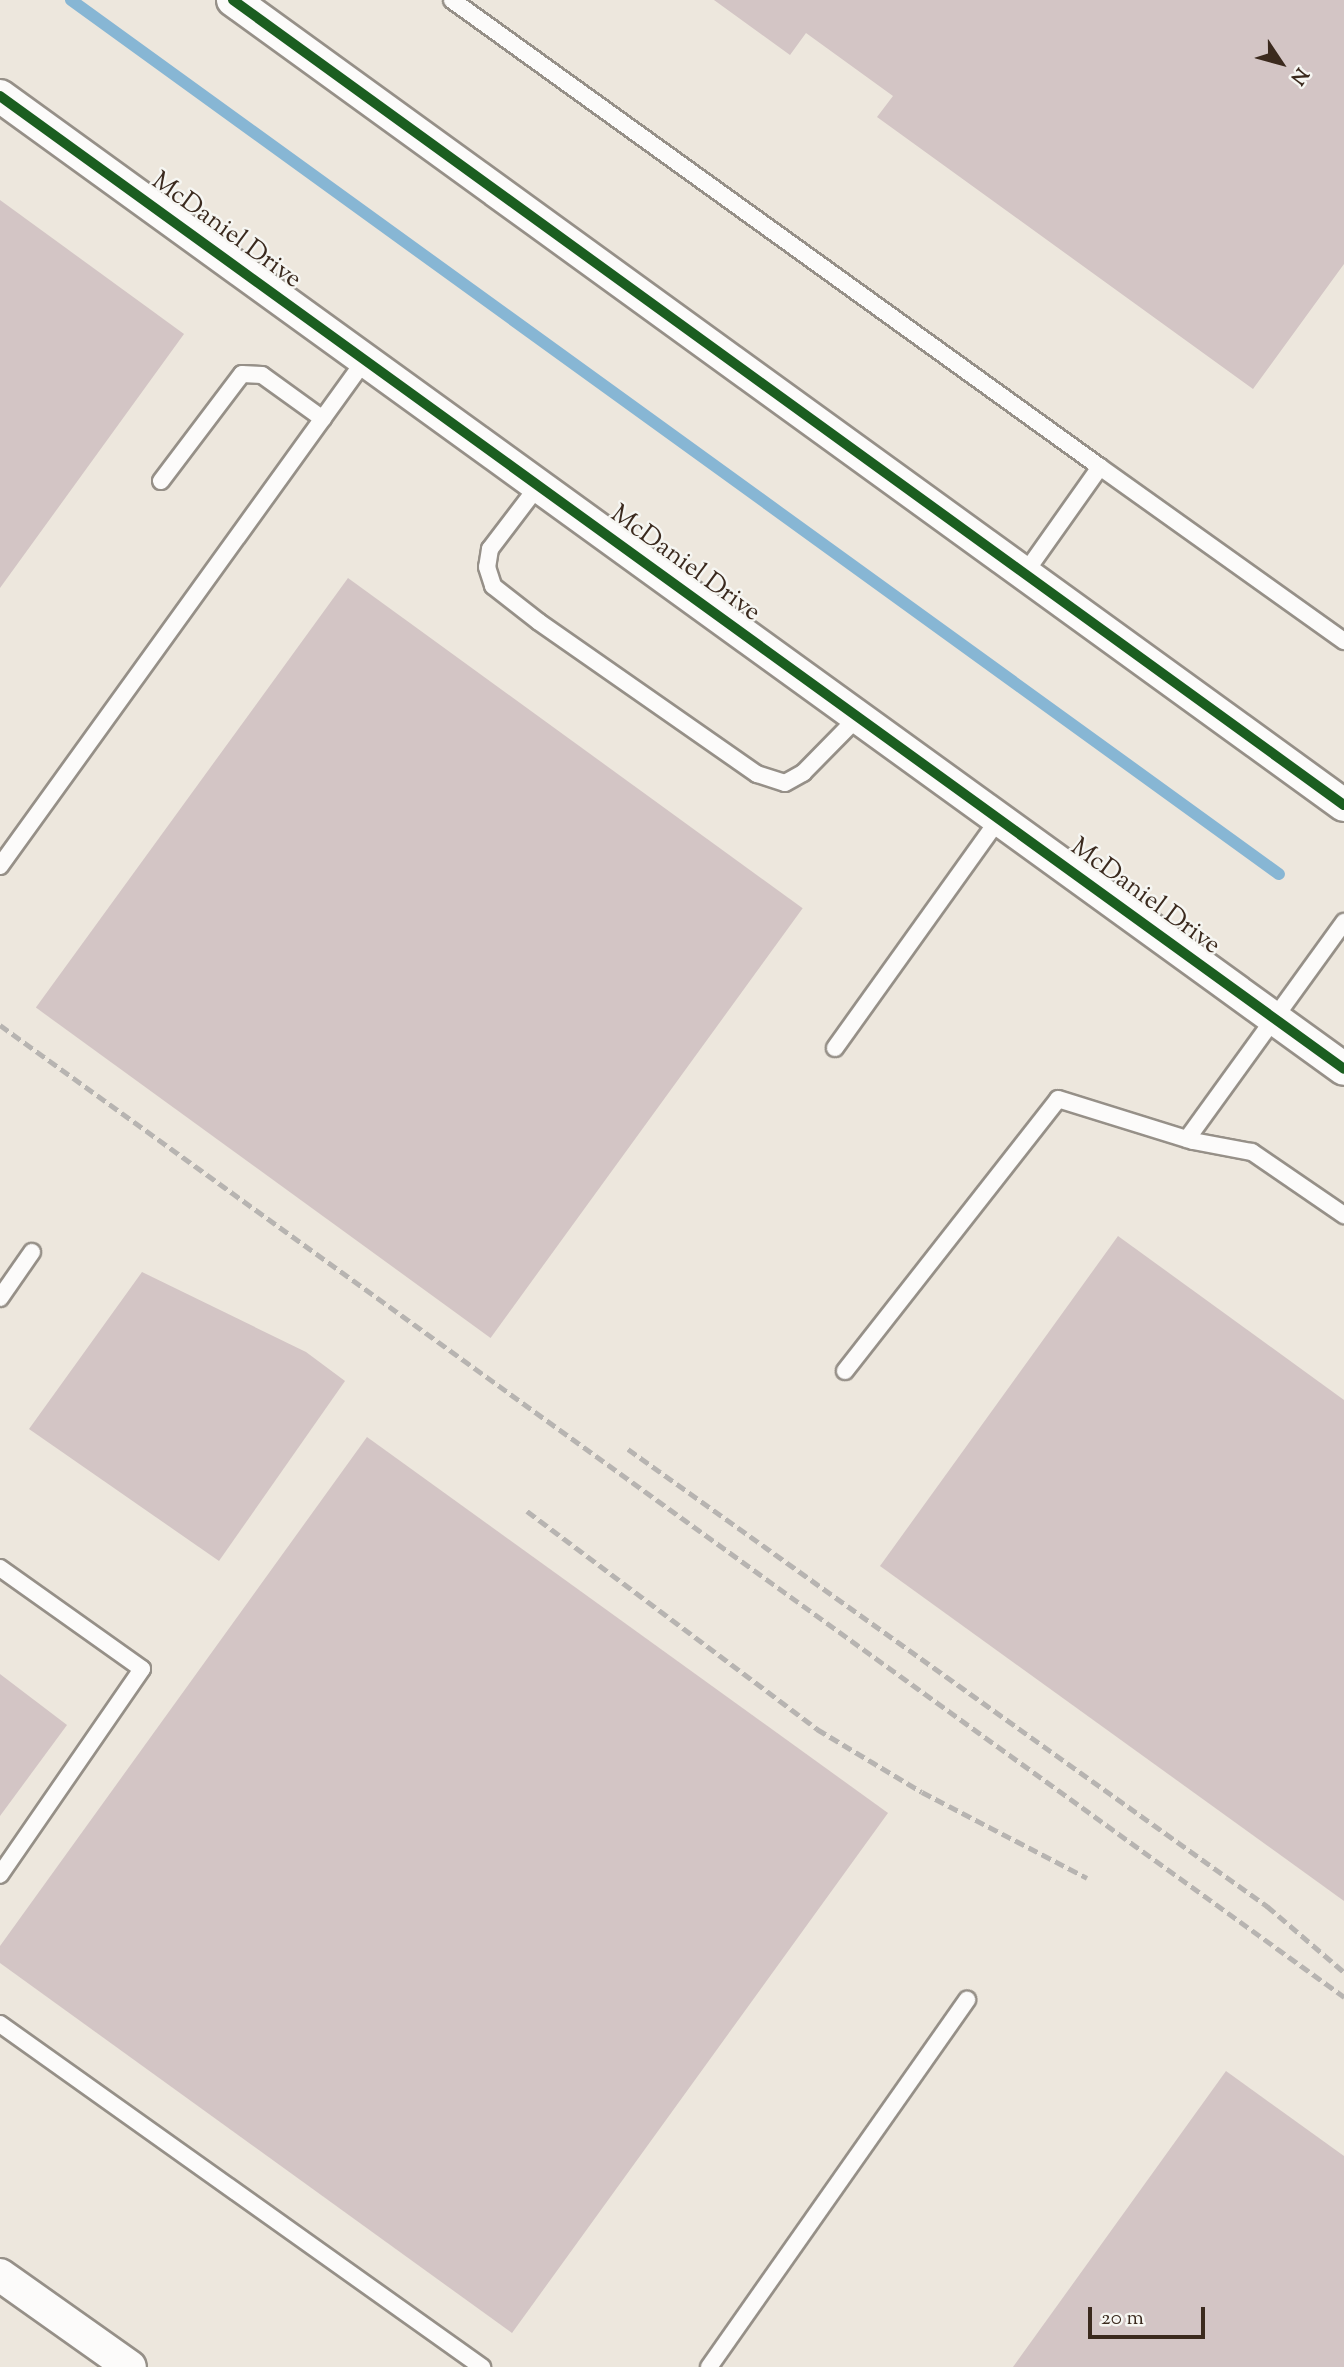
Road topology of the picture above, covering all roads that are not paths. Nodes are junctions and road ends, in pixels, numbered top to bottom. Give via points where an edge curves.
1 (452, 0) edge
2 (240, 2) edge
3 (0, 96) edge
4 (365, 360) junction
5 (323, 419) junction
6 (1100, 467) junction
7 (161, 481) dead end
8 (538, 486) junction
9 (1024, 573) junction
10 (1344, 641) edge
11 (858, 717) junction
12 (1344, 805) edge
13 (999, 819) junction
14 (0, 866) edge
15 (1344, 922) edge
16 (1276, 1020) junction
17 (835, 1048) dead end
18 (1344, 1069) edge
19 (1187, 1139) junction
20 (1344, 1215) edge
21 (32, 1252) dead end
22 (0, 1298) edge
23 (845, 1371) dead end
24 (0, 1568) edge
25 (0, 1875) edge
26 (967, 2000) dead end
27 (0, 2024) edge
28 (0, 2275) edge
29 (130, 2367) edge
30 (482, 2367) edge
31 (709, 2367) edge

1 - 6 lane
2 - 9 street
3 - 4 street, McDaniel Drive
4 - 5 lane
4 - 8 street, McDaniel Drive
5 - 7 lane via 262,375 242,374
5 - 14 lane
6 - 9 lane
6 - 10 lane
8 - 11 street, McDaniel Drive
8 - 11 lane via 490,548 486,567 494,586 521,609 757,774 785,783 803,773
9 - 12 street
11 - 13 street, McDaniel Drive
13 - 16 street, McDaniel Drive
13 - 17 lane
15 - 16 lane
16 - 18 street, McDaniel Drive
16 - 19 lane
19 - 20 lane via 1252,1152
19 - 23 lane via 1058,1099
21 - 22 lane
24 - 25 lane via 142,1669
26 - 31 lane
27 - 30 lane
28 - 29 street

